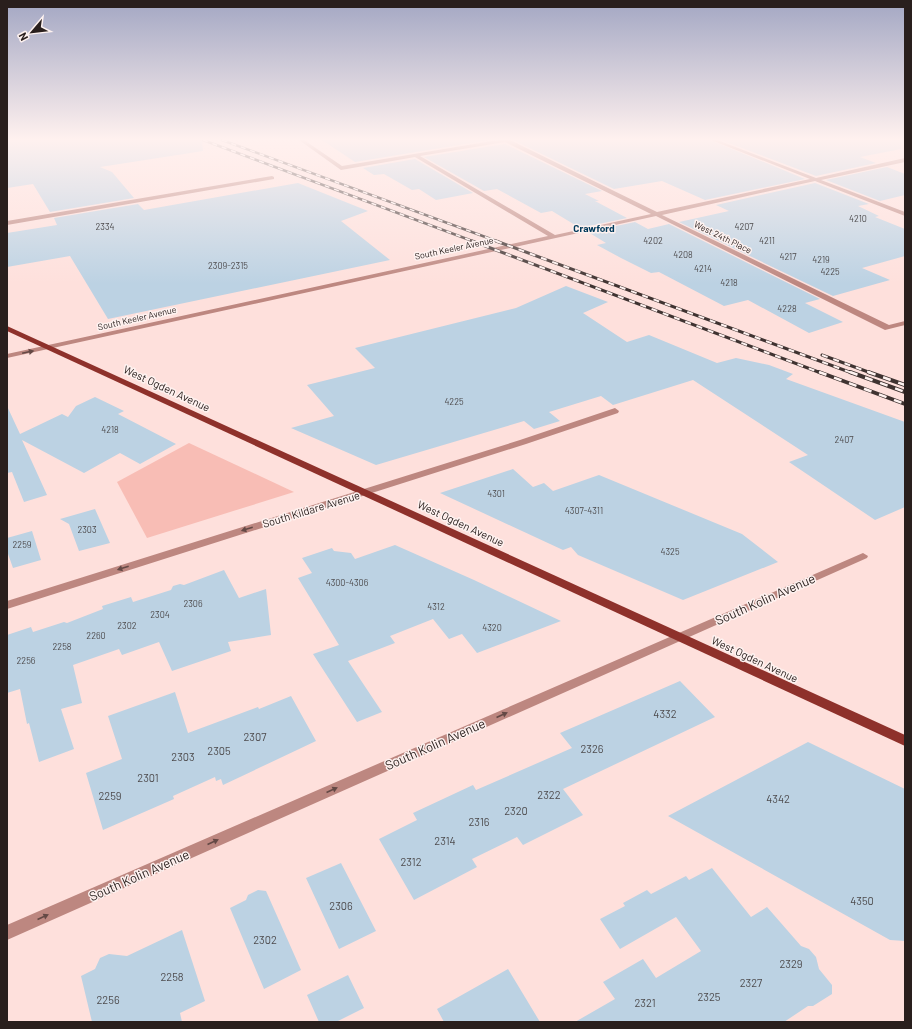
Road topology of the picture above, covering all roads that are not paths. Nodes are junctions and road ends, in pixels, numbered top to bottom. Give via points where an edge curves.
1 (213, 188) edge
2 (471, 188) edge
3 (603, 188) edge
4 (775, 188) edge
5 (839, 188) edge
6 (656, 214) junction
7 (905, 214) edge
8 (7, 223) edge
9 (553, 236) junction
10 (905, 323) edge
11 (7, 328) edge
12 (50, 348) junction
13 (7, 356) edge
14 (615, 411) dead end
15 (364, 492) junction
16 (864, 556) dead end
17 (7, 604) edge
18 (678, 637) junction
19 (905, 741) edge
20 (7, 933) edge

1 - 8 street
2 - 9 street
3 - 6 street, West 24th Place
4 - 6 street, South Keeler Avenue
5 - 7 street
6 - 9 street, South Keeler Avenue
6 - 10 street, West 24th Place via 888,328
9 - 12 street, South Keeler Avenue
11 - 12 main road, West Ogden Avenue
13 -> 12 street, South Keeler Avenue
12 - 15 main road, West Ogden Avenue
14 - 15 street, South Kildare Avenue
15 -> 17 street, South Kildare Avenue
15 - 18 main road, West Ogden Avenue
16 - 18 street, South Kolin Avenue
18 - 19 main road, West Ogden Avenue
20 -> 18 street, South Kolin Avenue

